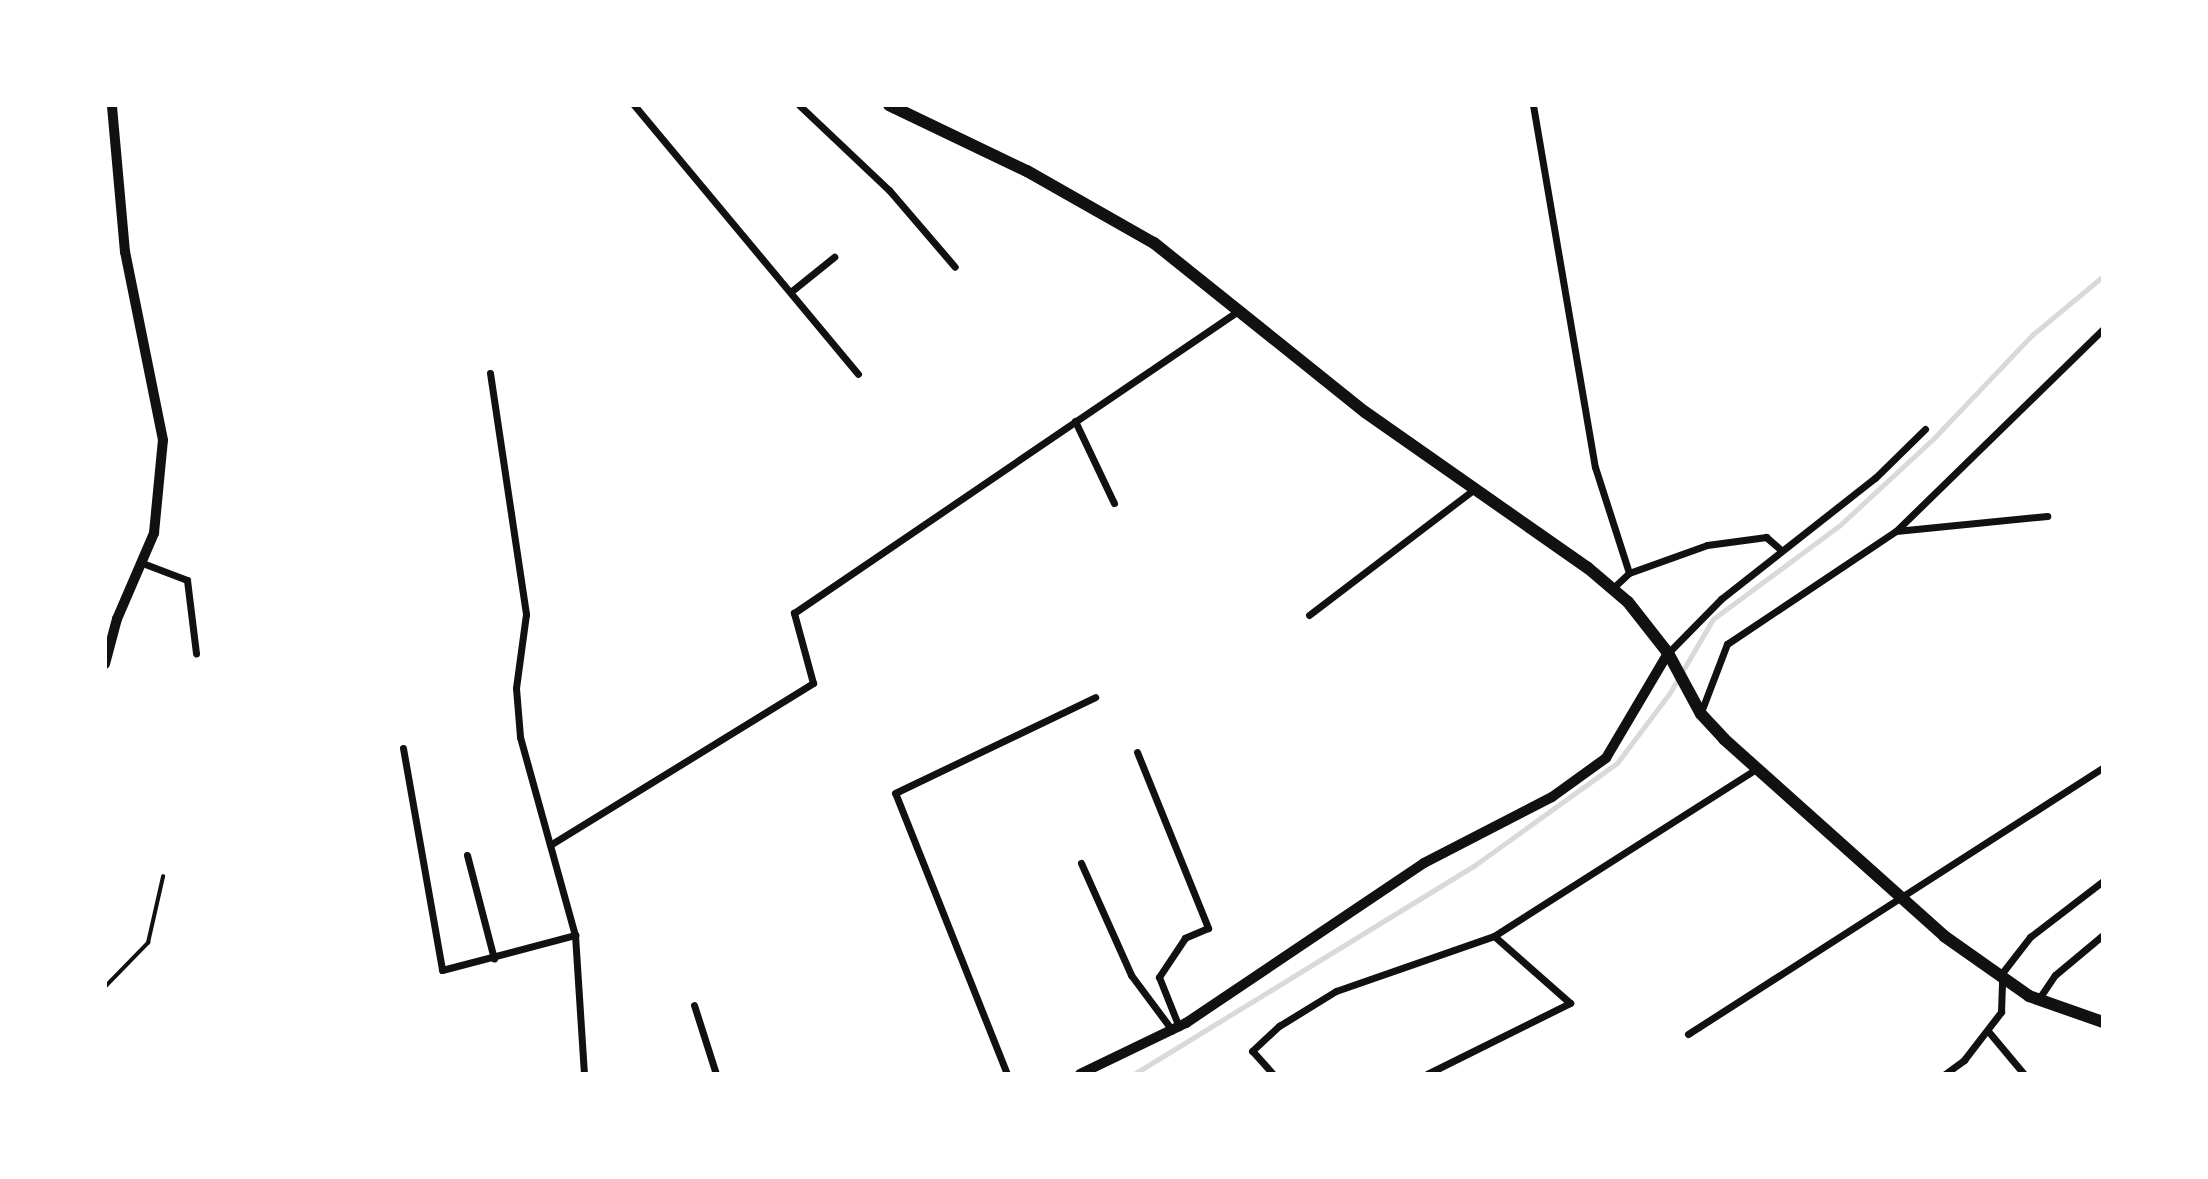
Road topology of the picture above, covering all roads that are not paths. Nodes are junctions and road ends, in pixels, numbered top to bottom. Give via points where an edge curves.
1 (112, 105) edge
2 (634, 105) edge
3 (799, 105) edge
4 (889, 105) edge
5 (1533, 105) edge
6 (834, 257) dead end
7 (955, 267) dead end
8 (793, 290) junction
9 (1238, 311) junction
10 (2103, 329) edge
11 (490, 373) dead end
12 (858, 374) dead end
13 (1075, 421) junction
14 (1925, 429) dead end
15 (1473, 491) junction
16 (1114, 503) dead end
17 (2047, 516) dead end
18 (1896, 531) junction
19 (1782, 551) junction
20 (145, 564) junction
21 (1629, 573) junction
22 (1613, 588) junction
23 (1310, 615) dead end
24 (196, 653) dead end
25 (1668, 653) junction
26 (105, 664) edge
27 (1095, 697) dead end
28 (1700, 713) junction
29 (403, 748) dead end
30 (1137, 752) dead end
31 (2103, 768) edge
32 (1756, 769) junction
33 (550, 845) junction
34 (467, 855) dead end
35 (1081, 863) dead end
36 (2103, 881) edge
37 (1900, 895) junction
38 (2103, 935) edge
39 (575, 936) junction
40 (1494, 936) junction
41 (494, 959) junction
42 (2001, 979) junction
43 (2038, 1000) junction
44 (694, 1004) dead end
45 (2103, 1022) edge
46 (1176, 1028) junction
47 (1988, 1031) junction
48 (1688, 1034) dead end
49 (584, 1074) edge
50 (716, 1074) edge
51 (1007, 1074) edge
52 (1080, 1074) edge
53 (1273, 1074) edge
54 (1427, 1074) edge
55 (1945, 1074) edge
56 (2024, 1074) edge

1 - 20 street via 124,252 163,440 160,500
2 - 8 street
3 - 7 street via 889,190
4 - 9 main road via 1125,224
5 - 21 street via 1595,467
6 - 8 street
8 - 12 street
9 - 13 street
9 - 15 main road
10 - 18 street
11 - 33 street via 526,614 516,688 520,737
13 - 16 street
13 - 33 street via 794,613 813,683
14 - 19 street via 1875,478
15 - 22 main road
15 - 23 street
17 - 18 street
18 - 28 street via 1727,644
19 - 21 street via 1766,537 1707,545
19 - 25 street via 1682,633
20 - 24 street via 187,580
20 - 26 street via 117,619
21 - 22 street
22 - 25 main road
25 - 28 main road
25 - 46 street via 1606,758 1552,797 1413,870
27 - 51 street via 895,793
28 - 32 main road
29 - 41 street via 436,961 447,973
30 - 46 street via 1208,928 1185,938 1159,976
31 - 37 street
32 - 37 main road
32 - 40 street
33 - 39 street
34 - 41 street
35 - 46 street via 1131,975
36 - 42 street via 2030,937
37 - 42 main road
37 - 48 street
38 - 43 street via 2054,975
39 - 41 street
39 - 49 street
40 - 53 street via 1336,990 1252,1051
40 - 54 street via 1570,1003
42 - 43 main road
42 - 47 street via 2001,1012
43 - 45 main road
44 - 50 street
46 - 52 street
47 - 55 street
47 - 56 street

